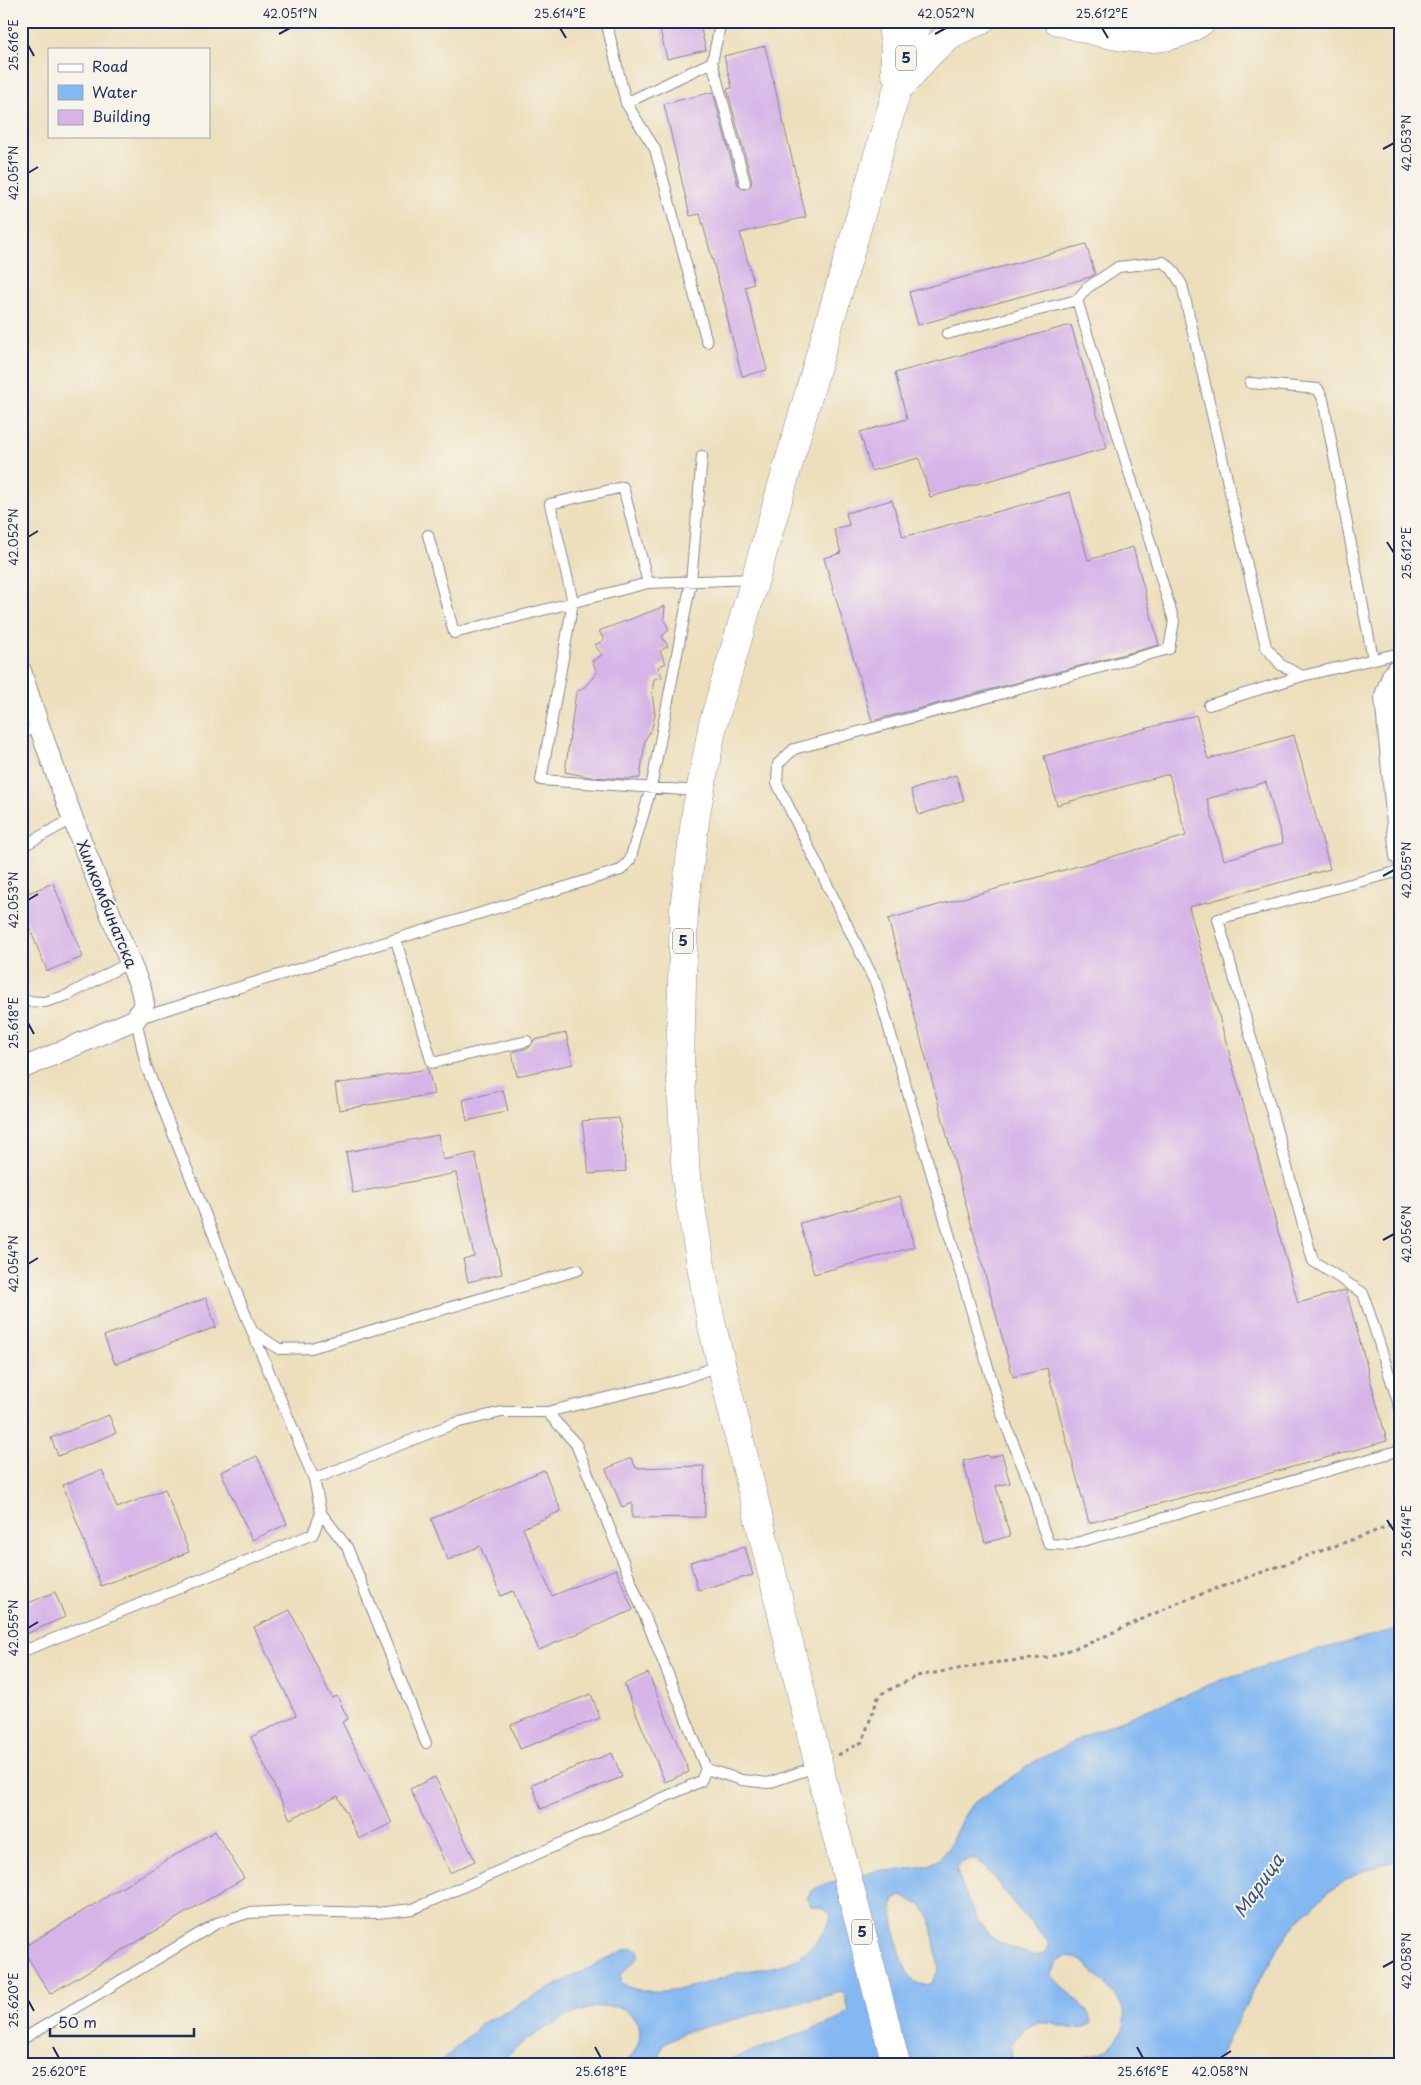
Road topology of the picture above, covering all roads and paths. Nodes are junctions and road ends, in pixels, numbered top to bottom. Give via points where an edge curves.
1 (606, 21) edge
2 (721, 21) edge
3 (890, 21) edge
4 (917, 21) edge
5 (980, 21) edge
6 (1058, 21) edge
7 (1202, 21) edge
8 (712, 62) junction
9 (895, 94) junction
10 (626, 103) junction
11 (745, 183) dead end
12 (1076, 300) junction
13 (947, 334) dead end
14 (707, 342) dead end
15 (1250, 383) dead end
16 (702, 456) dead end
17 (428, 535) dead end
18 (755, 579) junction
19 (691, 582) junction
20 (648, 583) junction
21 (573, 602) junction
22 (1400, 653) edge
23 (1373, 659) junction
24 (1400, 666) edge
25 (21, 671) edge
26 (1302, 676) junction
27 (1209, 705) dead end
28 (30, 730) edge
29 (651, 788) junction
30 (700, 791) junction
31 (72, 819) junction
32 (1398, 831) edge
33 (21, 848) edge
34 (1400, 856) edge
35 (1400, 872) edge
36 (396, 940) junction
37 (130, 962) junction
38 (21, 996) edge
39 (136, 1019) junction
40 (526, 1041) dead end
41 (21, 1069) edge
42 (578, 1270) dead end
43 (252, 1331) junction
44 (721, 1365) junction
45 (1400, 1408) edge
46 (547, 1412) junction
47 (1400, 1447) edge
48 (314, 1479) junction
49 (321, 1513) junction
50 (1400, 1521) edge
51 (21, 1652) edge
52 (426, 1743) dead end
53 (819, 1766) junction
54 (706, 1769) junction
55 (21, 2040) edge
56 (896, 2064) edge

1 - 10 lane
2 - 8 lane
3 - 9 main road via 895,45
4 - 9 main road, 5
5 - 9 main road via 946,38 925,57
6 - 7 main road via 1142,40 1184,32
8 - 10 lane
8 - 11 lane
9 - 18 main road, 5
10 - 14 lane via 655,149
12 - 13 lane
12 - 26 lane via 1087,288 1118,267 1163,262 1182,284 1266,648 1281,665
12 - 47 lane via 1174,621 1169,649 794,749 778,764 777,783 876,984 1002,1415 1033,1492 1049,1544 1069,1545 1397,1451
15 - 23 lane via 1318,389 1323,399
16 - 19 lane
17 - 21 lane via 454,633
18 - 19 lane
18 - 30 main road, 5 via 713,724
19 - 20 lane
19 - 29 lane
20 - 21 lane
20 - 21 lane via 623,487 550,504
21 - 29 lane via 541,780
22 - 23 lane
23 - 26 lane
24 - 32 street via 1392,676 1385,696
25 - 28 street, Химкомбинатска
26 - 27 lane
28 - 31 street, Химкомбинатска
29 - 30 lane
29 - 36 lane via 630,860 621,870
30 - 44 main road, 5 via 684,908 680,1060 686,1179
31 - 33 lane
31 - 37 street, Химкомбинатска
32 - 34 street
35 - 45 lane via 1218,919 1313,1261 1363,1293
36 - 39 lane
36 - 40 lane via 432,1063
37 - 38 lane via 68,995 45,1002 24,1001
37 - 39 street, Химкомбинатска via 144,1004
39 - 41 street
39 - 43 lane via 146,1066
42 - 43 lane via 311,1348 278,1349
43 - 48 lane
44 - 46 lane via 680,1380
44 - 53 main road, 5
46 - 48 lane via 502,1412 455,1423
46 - 54 lane via 576,1444
48 - 49 lane
49 - 51 lane via 313,1534
49 - 52 lane via 347,1547
50 - 53 path via 1182,1601 1092,1642 1050,1657 917,1676 879,1695 862,1742
53 - 54 lane via 768,1783 742,1780
53 - 56 main road, 5
54 - 55 lane via 700,1781 413,1909 377,1914 248,1913 217,1922

